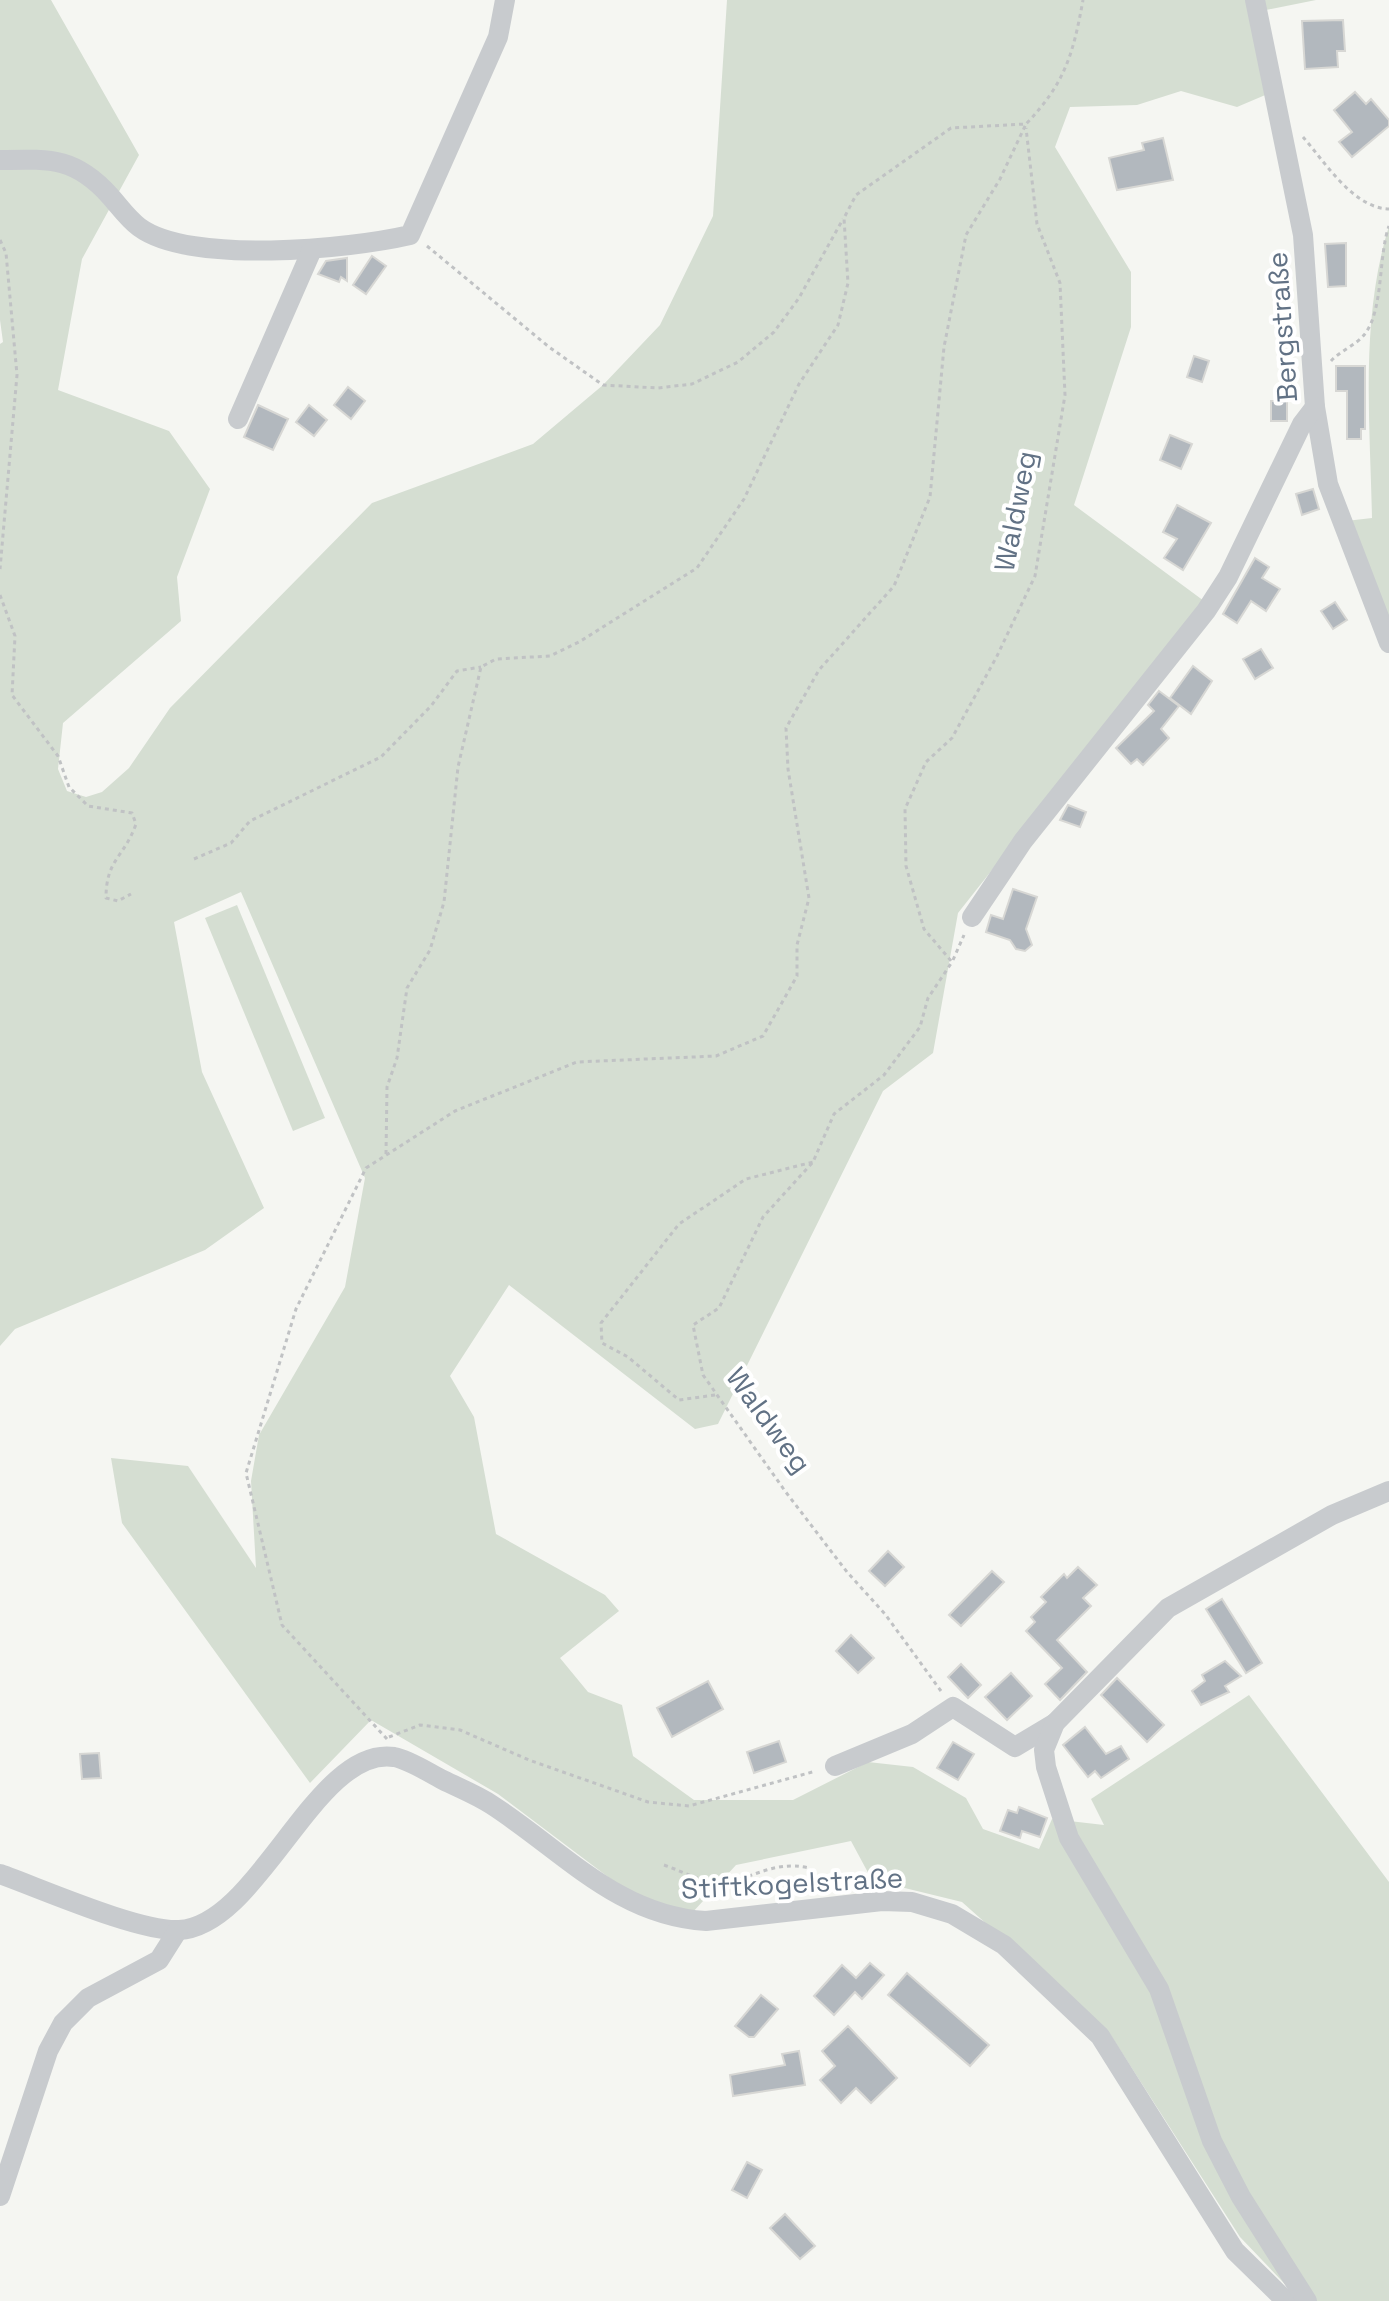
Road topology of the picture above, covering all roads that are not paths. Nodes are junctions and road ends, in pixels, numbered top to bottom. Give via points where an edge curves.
1 (505, 0) edge
2 (1255, 0) edge
3 (0, 160) edge
4 (311, 252) junction
5 (1315, 407) junction
6 (238, 419) dead end
7 (1389, 643) edge
8 (972, 917) road end
9 (1389, 1491) edge
10 (1055, 1723) junction
11 (1015, 1747) junction
12 (835, 1766) road end
13 (1046, 1767) junction
14 (0, 1874) edge
15 (178, 1930) junction
16 (0, 2196) edge
17 (1286, 2301) edge
18 (1307, 2301) edge

1 - 4 street via 498,37 410,235
2 - 5 street, Bergstraße via 1303,235
3 - 4 street via 60,160 86,171 140,228 181,245
4 - 6 street
5 - 7 street, Bergstraße via 1328,484
5 - 8 street via 1206,611 1023,841
9 - 10 street via 1332,1515 1168,1608
10 - 11 street
10 - 13 street via 1044,1750
11 - 12 street via 953,1707 912,1734
11 - 13 street
13 - 18 street via 1069,1838 1159,1989 1212,2141
14 - 15 street via 145,1925
15 - 16 street via 159,1960 88,1998 63,2023 48,2051
15 - 17 street, Stiftkogelstraße via 196,1926 239,1895 349,1771 395,1757 490,1803 615,1894 647,1911 706,1921 882,1901 912,1902 952,1914 1004,1945 1100,2036 1235,2251

